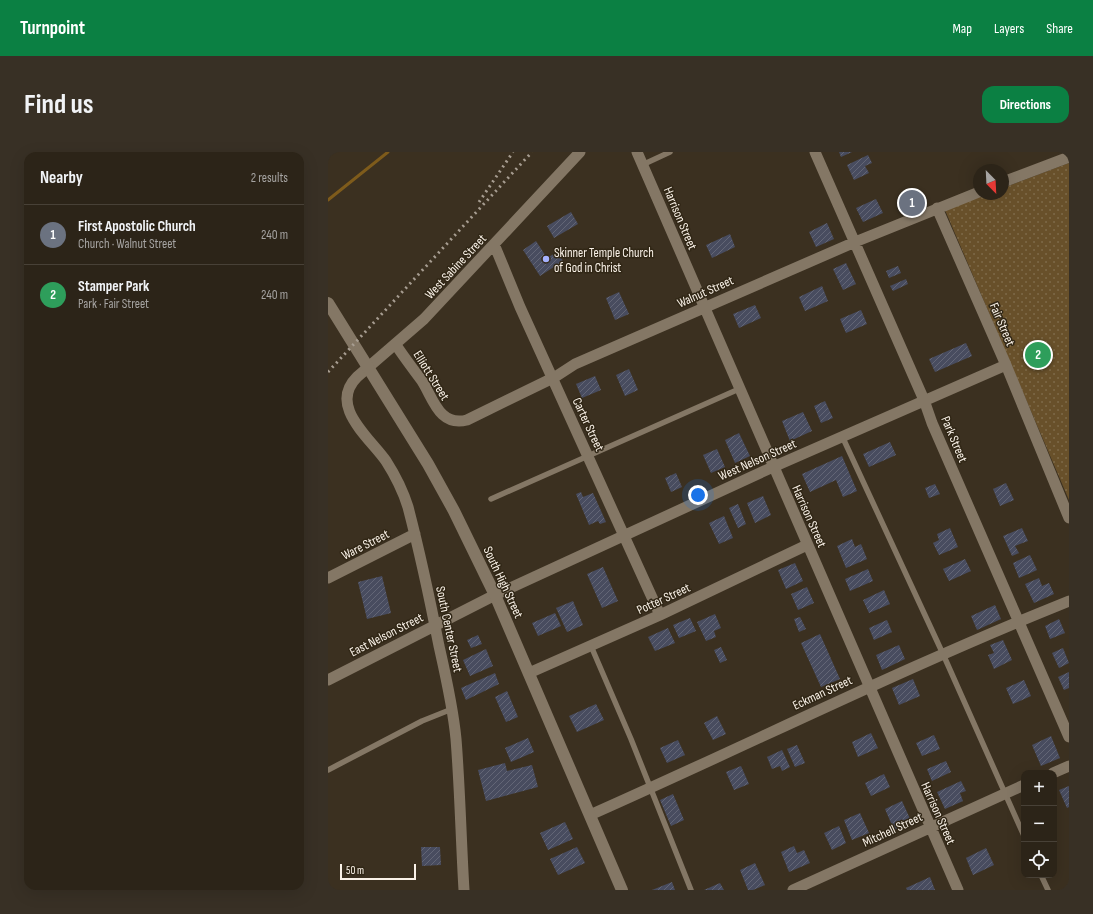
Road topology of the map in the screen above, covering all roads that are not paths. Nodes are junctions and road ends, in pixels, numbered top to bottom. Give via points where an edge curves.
1 (580, 152) edge
2 (637, 152) edge
3 (670, 152) edge
4 (815, 152) edge
5 (1067, 152) edge
6 (1069, 157) edge
7 (642, 165) junction
8 (1009, 180) edge
9 (973, 194) edge
10 (938, 208) junction
11 (855, 242) junction
12 (494, 244) junction
13 (328, 303) edge
14 (704, 307) junction
15 (396, 345) junction
16 (1006, 365) junction
17 (552, 378) junction
18 (739, 389) junction
19 (347, 393) joint
20 (924, 400) junction
21 (447, 418) joint
22 (842, 436) junction
23 (588, 456) junction
24 (773, 467) junction
25 (491, 499) dead end
26 (1069, 518) edge
27 (415, 534) junction
28 (625, 534) junction
29 (807, 545) junction
30 (328, 578) edge
31 (495, 595) junction
32 (1069, 601) edge
33 (660, 615) junction
34 (1019, 621) junction
35 (435, 625) junction
36 (591, 646) junction
37 (943, 654) junction
38 (529, 673) junction
39 (328, 680) edge
40 (869, 686) junction
41 (452, 709) junction
42 (1069, 737) edge
43 (1069, 766) edge
44 (328, 770) edge
45 (1057, 771) edge
46 (1021, 786) edge
47 (650, 788) junction
48 (1005, 793) junction
49 (590, 815) junction
50 (930, 827) junction
51 (1021, 829) edge
52 (1042, 878) edge
53 (464, 890) edge
54 (622, 890) edge
55 (691, 890) edge
56 (794, 890) edge
57 (958, 890) edge
58 (1048, 890) edge

1 - 12 street, West Sabine Street
2 - 7 street, Harrison Street
3 - 7 lane
4 - 11 street, Park Street
5 - 6 street
6 - 8 street
7 - 14 street, Harrison Street
9 - 10 street, Walnut Street
10 - 11 street, Walnut Street
10 - 16 street, Fair Street
11 - 14 street, Walnut Street
11 - 20 street, Park Street
12 - 15 street, West Sabine Street via 432,311
12 - 17 street, Carter Street
13 - 31 main road, South High Street via 441,487
14 - 17 street, Walnut Street via 575,364
14 - 18 street, Harrison Street
15 - 19 street, West Sabine Street via 354,380
15 - 21 street, Elliott Street via 421,380 438,411
16 - 20 street, West Nelson Street
16 - 26 street, Fair Street
17 - 21 street, Walnut Street via 470,420 458,421
17 - 23 street, Carter Street
18 - 23 lane
18 - 24 street, Harrison Street
19 - 27 street, South Center Street via 346,404 353,421 385,460 398,482
20 - 22 street, West Nelson Street
20 - 34 street, Park Street
22 - 24 street, West Nelson Street
22 - 37 lane
23 - 25 lane
23 - 28 street, Carter Street
24 - 28 street, West Nelson Street
24 - 29 street, Harrison Street
27 - 30 street, Ware Street
27 - 35 street, South Center Street
28 - 31 street, West Nelson Street
28 - 33 street, Carter Street
29 - 33 street, Potter Street
29 - 40 street, Harrison Street
31 - 35 street, West Nelson Street
31 - 38 main road, South High Street
32 - 34 street, Eckman Street
33 - 36 street, Potter Street
34 - 37 street, Eckman Street
34 - 42 street, Park Street
35 - 39 street, East Nelson Street
35 - 41 street, South Center Street
36 - 38 street, Potter Street
36 - 47 lane
37 - 40 street, Eckman Street
37 - 48 lane
38 - 49 main road, South High Street
40 - 47 street, Eckman Street
40 - 50 street, Harrison Street
41 - 44 lane via 422,720
41 - 53 street, South Center Street via 456,738
43 - 45 street
46 - 48 street, Mitchell Street
47 - 49 street, Eckman Street
47 - 55 lane
48 - 50 street, Mitchell Street
48 - 51 lane
49 - 54 main road, South High Street
50 - 56 street, Mitchell Street
50 - 57 street, Harrison Street
52 - 58 lane

